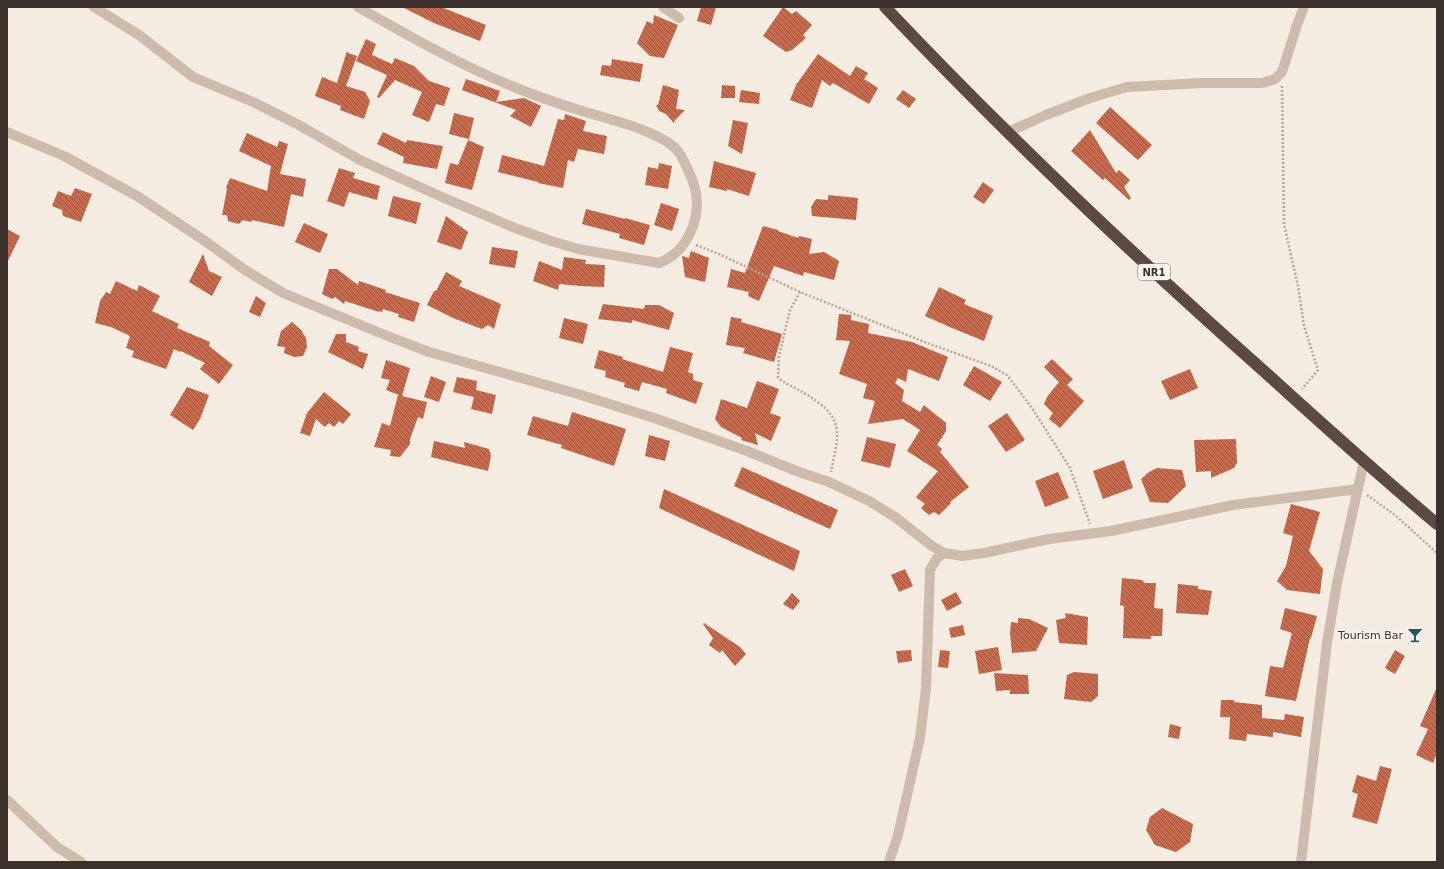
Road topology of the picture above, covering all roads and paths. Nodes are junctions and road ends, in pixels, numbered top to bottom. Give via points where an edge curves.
1 (94, 7) edge
2 (358, 7) edge
3 (663, 7) edge
4 (885, 7) edge
5 (1304, 7) edge
6 (679, 18) dead end
7 (1282, 72) junction
8 (7, 132) edge
9 (1008, 132) junction
10 (686, 242) junction
11 (800, 292) junction
12 (1294, 399) junction
13 (1364, 461) junction
14 (829, 482) junction
15 (1358, 489) junction
16 (1437, 524) edge
17 (1094, 534) junction
18 (944, 553) junction
19 (1437, 553) edge
20 (7, 800) edge
21 (81, 862) edge
22 (889, 862) edge
23 (1302, 862) edge

1 - 10 street via 139,35 193,77 253,102 360,160 515,228 578,248 659,263 679,251
2 - 10 street via 456,60 514,87 646,132 674,147 682,157 695,189 695,220
3 - 6 street
4 - 9 highway, NR1
5 - 7 street
7 - 9 street via 1275,79 1262,83 1127,87 1090,98
7 - 12 path via 1284,224 1304,326 1318,370
8 - 14 street via 64,156 137,196 261,281 315,307 429,352 657,419
9 - 12 highway, NR1 via 1135,255
10 - 11 path
11 - 14 path via 790,310 779,356 778,377 814,400 836,423 837,433
11 - 17 path via 991,366 1007,375 1032,408 1070,468
12 - 13 highway, NR1
13 - 15 street
13 - 16 highway, NR1
14 - 18 street via 895,516
15 - 17 street via 1233,505
15 - 19 path via 1395,516
15 - 23 street via 1337,583 1327,643
17 - 18 street via 1049,539 974,555
18 - 22 street via 937,558 930,570 926,688 920,738 914,771
20 - 21 street via 57,847

